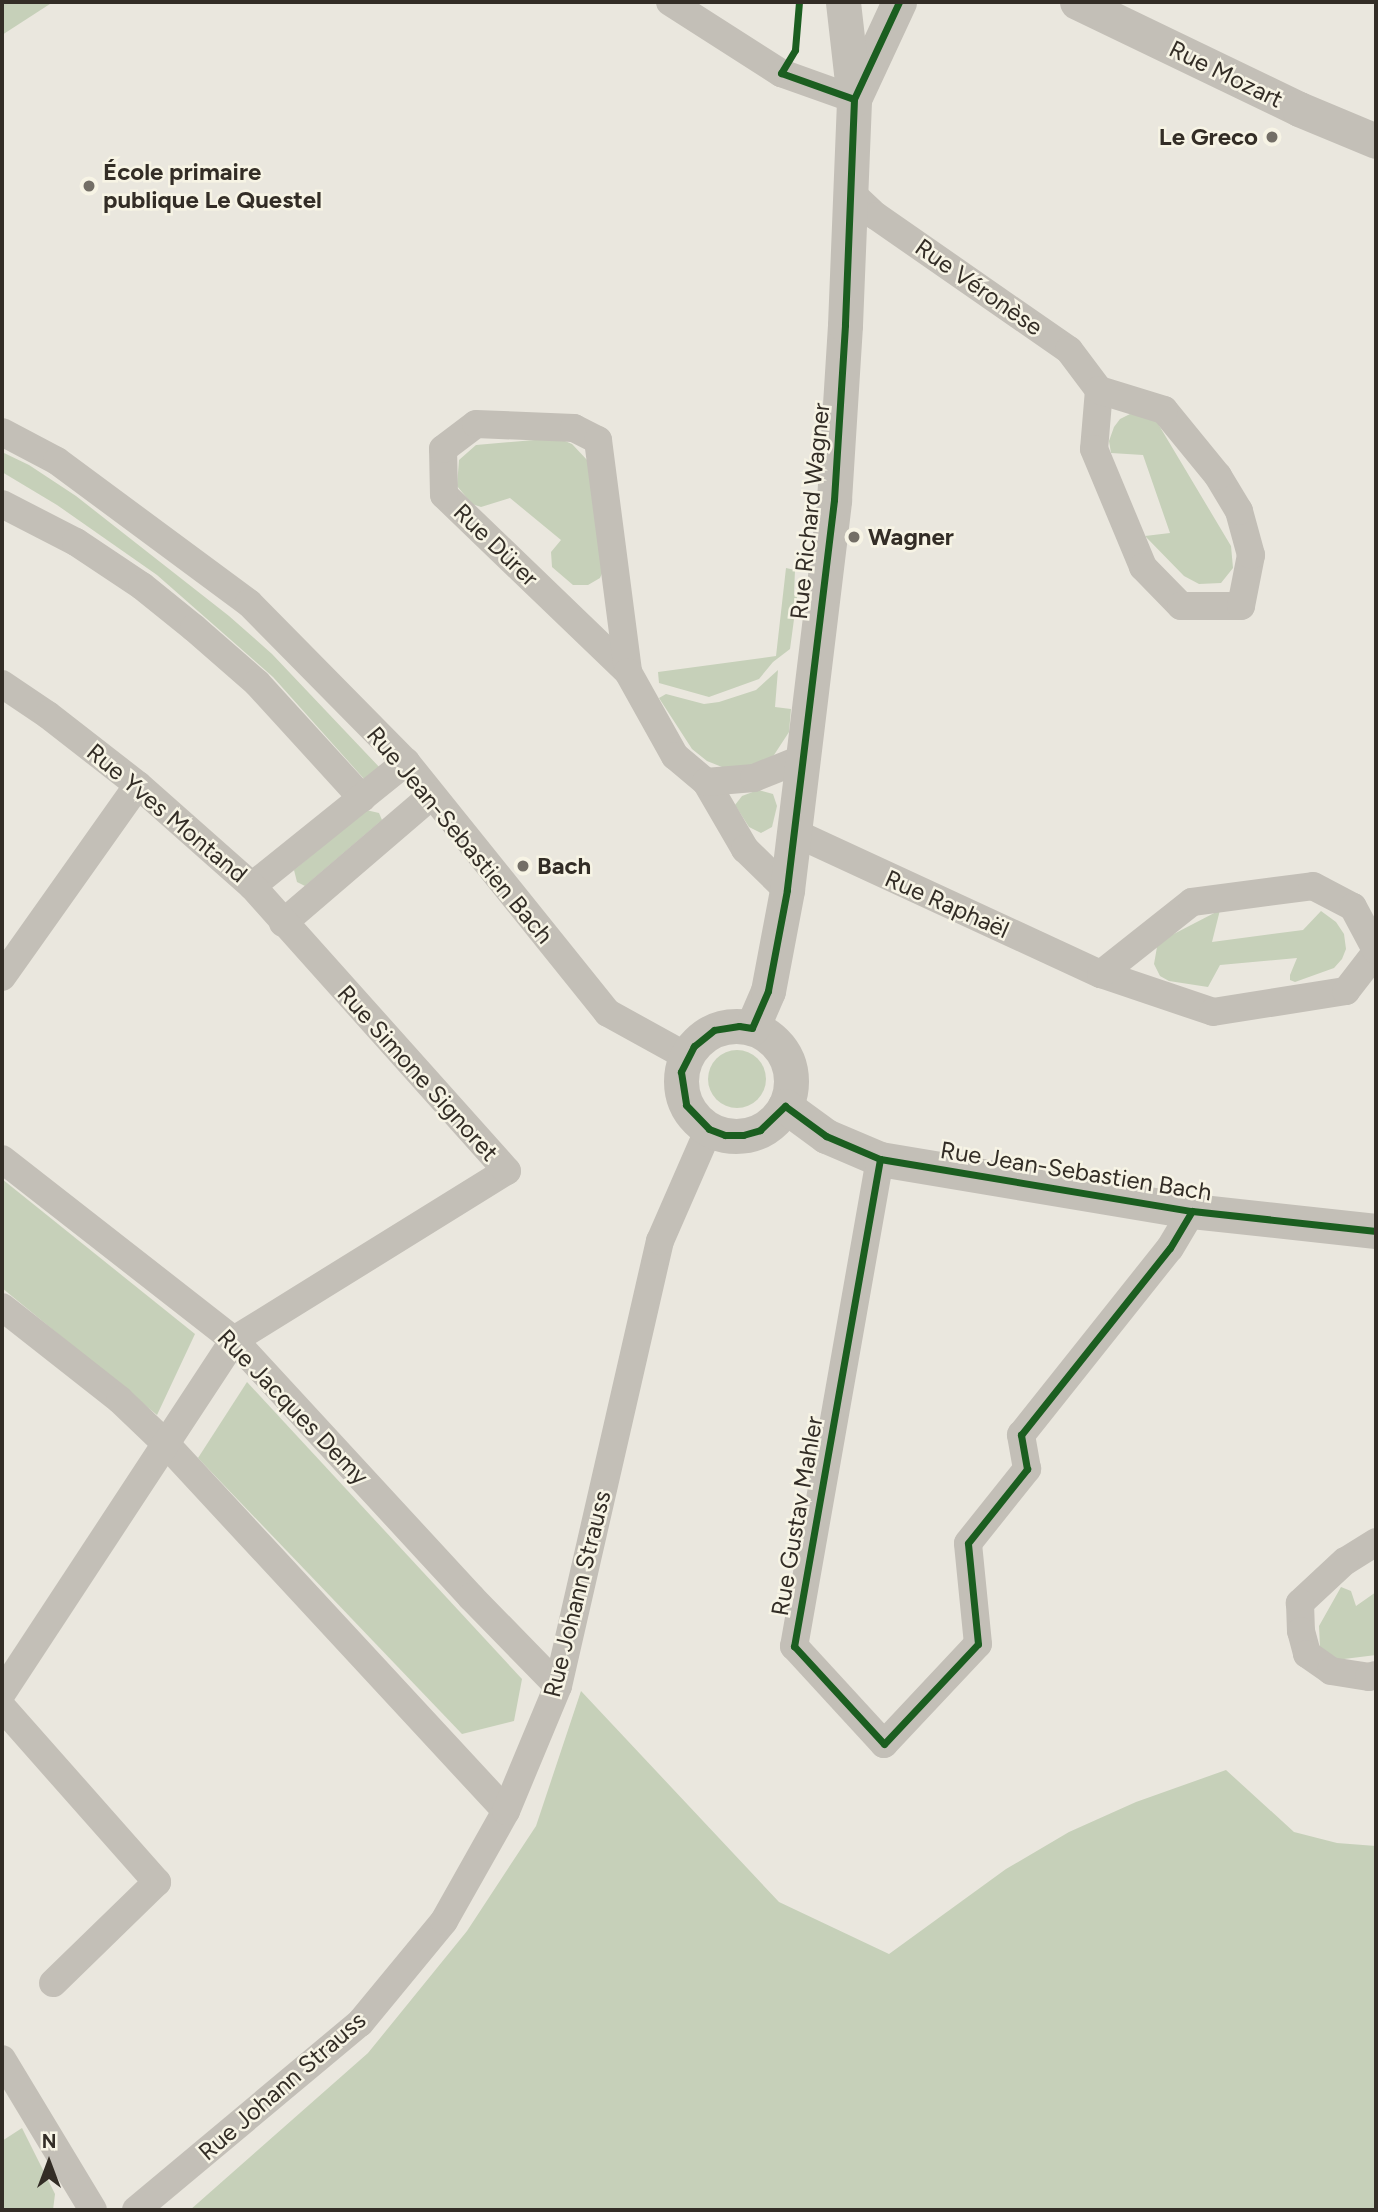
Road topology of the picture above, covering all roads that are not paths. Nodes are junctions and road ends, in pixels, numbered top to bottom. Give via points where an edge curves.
1 (670, 2) edge
2 (843, 2) edge
3 (899, 2) edge
4 (1077, 2) edge
5 (854, 99) junction
6 (1376, 141) edge
7 (850, 192) junction
8 (1099, 390) junction
9 (2, 432) edge
10 (2, 504) edge
11 (628, 672) junction
12 (2, 684) edge
13 (801, 759) junction
14 (406, 762) junction
15 (706, 782) junction
16 (138, 785) junction
17 (431, 796) junction
18 (362, 798) junction
19 (793, 832) junction
20 (252, 886) junction
21 (787, 890) junction
22 (283, 923) junction
23 (1376, 951) edge
24 (1101, 974) junction
25 (2, 977) edge
26 (752, 1028) junction
27 (686, 1056) junction
28 (785, 1106) junction
29 (709, 1129) junction
30 (2, 1159) edge
31 (880, 1160) junction
32 (1192, 1211) junction
33 (1376, 1231) edge
34 (2, 1307) edge
35 (234, 1340) junction
36 (166, 1444) junction
37 (1376, 1542) edge
38 (1376, 1675) edge
39 (558, 1686) junction
40 (2, 1693) edge
41 (2, 1707) edge
42 (506, 1811) junction
43 (53, 1983) dead end
44 (2, 2059) edge
45 (93, 2210) edge
46 (136, 2210) edge

1 - 5 street via 781,73
2 - 5 street, Rue Richard Wagner
3 - 5 street, Rue Richard Wagner
4 - 6 street, Rue Mozart via 1298,109
5 - 7 street, Rue Richard Wagner
7 - 8 street, Rue Véronèse via 1069,350
7 - 13 street, Rue Richard Wagner via 834,500
8 - 8 street via 1094,449 1143,567 1181,606 1241,606 1251,555 1240,511 1218,476 1164,410
9 - 14 street, Rue Jean-Sebastien Bach via 57,461 248,603
10 - 18 street via 76,542 194,628 257,683
11 - 11 street, Rue Dürer via 444,495 443,449 475,424 574,428 598,440
11 - 15 street, Rue Dürer via 675,756
12 - 16 street, Rue Yves Montand
13 - 15 street via 754,778
13 - 19 street, Rue Richard Wagner
14 - 17 street, Rue Jean-Sebastien Bach
14 - 18 street, Rue Yves Montand
15 - 21 street, Rue Dürer via 745,849
16 - 20 street, Rue Yves Montand
16 - 25 street
17 - 22 street
17 - 27 street, Rue Jean-Sebastien Bach via 608,1013
18 - 20 street, Rue Yves Montand
19 - 21 street, Rue Richard Wagner
19 - 24 street, Rue Raphaël
20 - 22 street, Rue Simone Signoret
21 - 26 street, Rue Richard Wagner via 768,991
22 - 35 street, Rue Simone Signoret via 507,1171
23 - 24 street, Rue Raphaël via 1346,991 1213,1012
23 - 24 street, Rue Raphaël via 1353,907 1313,886 1192,902
26 - 27 street via 714,1030
26 - 28 street via 782,1051 790,1087
27 - 29 street via 681,1072 686,1105
28 - 29 street via 774,1120 751,1133 725,1135
28 - 31 street, Rue Jean-Sebastien Bach via 826,1136
29 - 39 street, Rue Johann Strauss via 660,1241
30 - 35 street, Rue Jacques Demy
31 - 32 street, Rue Jean-Sebastien Bach
31 - 32 street, Rue Gustav Mahler via 794,1646 884,1744 978,1644 968,1543 1027,1469 1021,1435 1170,1248
32 - 33 street, Rue Jean-Sebastien Bach
34 - 36 street via 120,1400
35 - 36 street
35 - 39 street, Rue Jacques Demy
36 - 40 street
36 - 42 street
37 - 38 street via 1345,1561 1300,1603 1307,1654 1331,1671
39 - 42 street, Rue Johann Strauss
41 - 43 street via 157,1882
42 - 46 street, Rue Johann Strauss via 444,1921 360,2023
44 - 45 street

